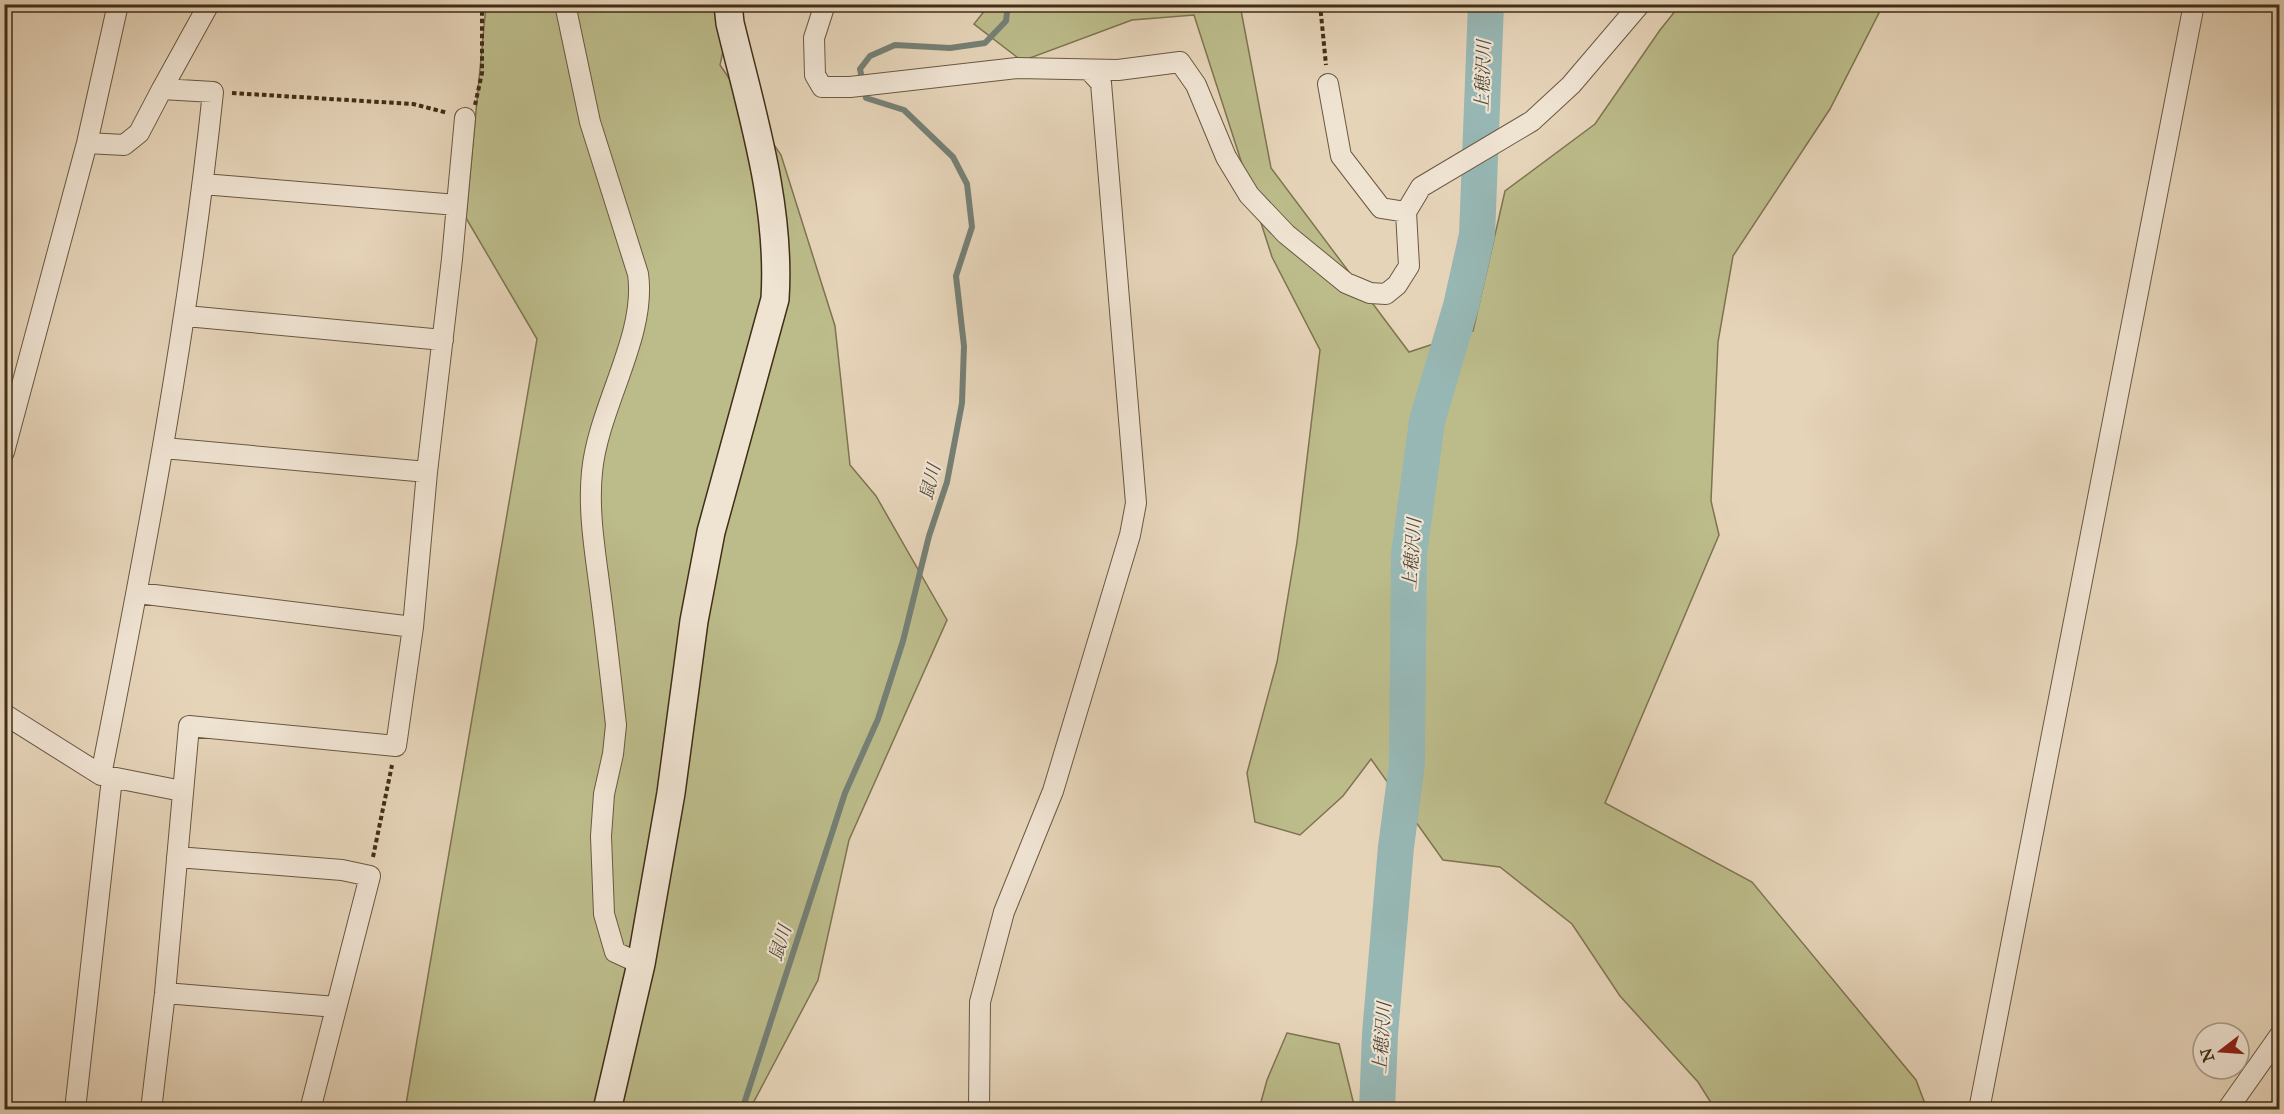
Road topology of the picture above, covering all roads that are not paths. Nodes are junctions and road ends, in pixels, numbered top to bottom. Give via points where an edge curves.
1 (118, 4) edge
2 (209, 4) edge
3 (565, 4) edge
4 (728, 4) edge
5 (825, 4) edge
6 (1640, 4) edge
7 (2194, 4) edge
8 (1090, 71) junction
9 (1328, 84) road end
10 (162, 89) junction
11 (465, 118) road end
12 (87, 142) junction
13 (203, 184) junction
14 (457, 205) junction
15 (1406, 212) junction
16 (186, 316) junction
17 (443, 340) junction
18 (164, 448) junction
19 (4, 452) edge
20 (427, 472) junction
21 (138, 593) junction
22 (413, 627) junction
23 (4, 714) edge
24 (107, 776) junction
25 (182, 791) junction
26 (177, 857) junction
27 (641, 964) junction
28 (165, 993) junction
29 (336, 1007) junction
30 (2280, 1035) edge
31 (75, 1110) edge
32 (151, 1110) edge
33 (310, 1110) edge
34 (607, 1110) edge
35 (979, 1110) edge
36 (1979, 1110) edge
37 (2227, 1110) edge

1 - 12 street
2 - 10 street
3 - 27 street via 590,123 640,290 634,328 599,430 592,472 592,527 616,725 601,836 604,914 615,952
4 - 27 street via 769,186 776,299 711,531
5 - 8 street via 814,38 814,75 822,87 1017,68
6 - 15 street via 1571,85 1532,121 1421,187
7 - 36 street
8 - 15 street via 1180,62 1196,85 1226,157 1250,195 1286,234 1346,283 1371,293 1386,294 1397,285 1409,266
8 - 35 street via 1101,83 1136,502 1130,535 1053,791 1004,912 980,1002
9 - 15 street via 1341,156 1381,208
10 - 12 street via 139,134 124,145
10 - 13 street via 213,92
11 - 14 street
12 - 19 street
13 - 14 street
13 - 16 street
14 - 17 street
16 - 17 street
16 - 18 street
17 - 20 street
18 - 20 street
18 - 21 street
20 - 22 street
21 - 22 street
21 - 24 street
22 - 25 street via 396,746 189,726
23 - 24 street
24 - 25 street
24 - 31 street
25 - 26 street
26 - 28 street
26 - 29 street via 342,870 370,876
27 - 34 street
28 - 29 street
28 - 32 street
29 - 33 street
30 - 37 street

